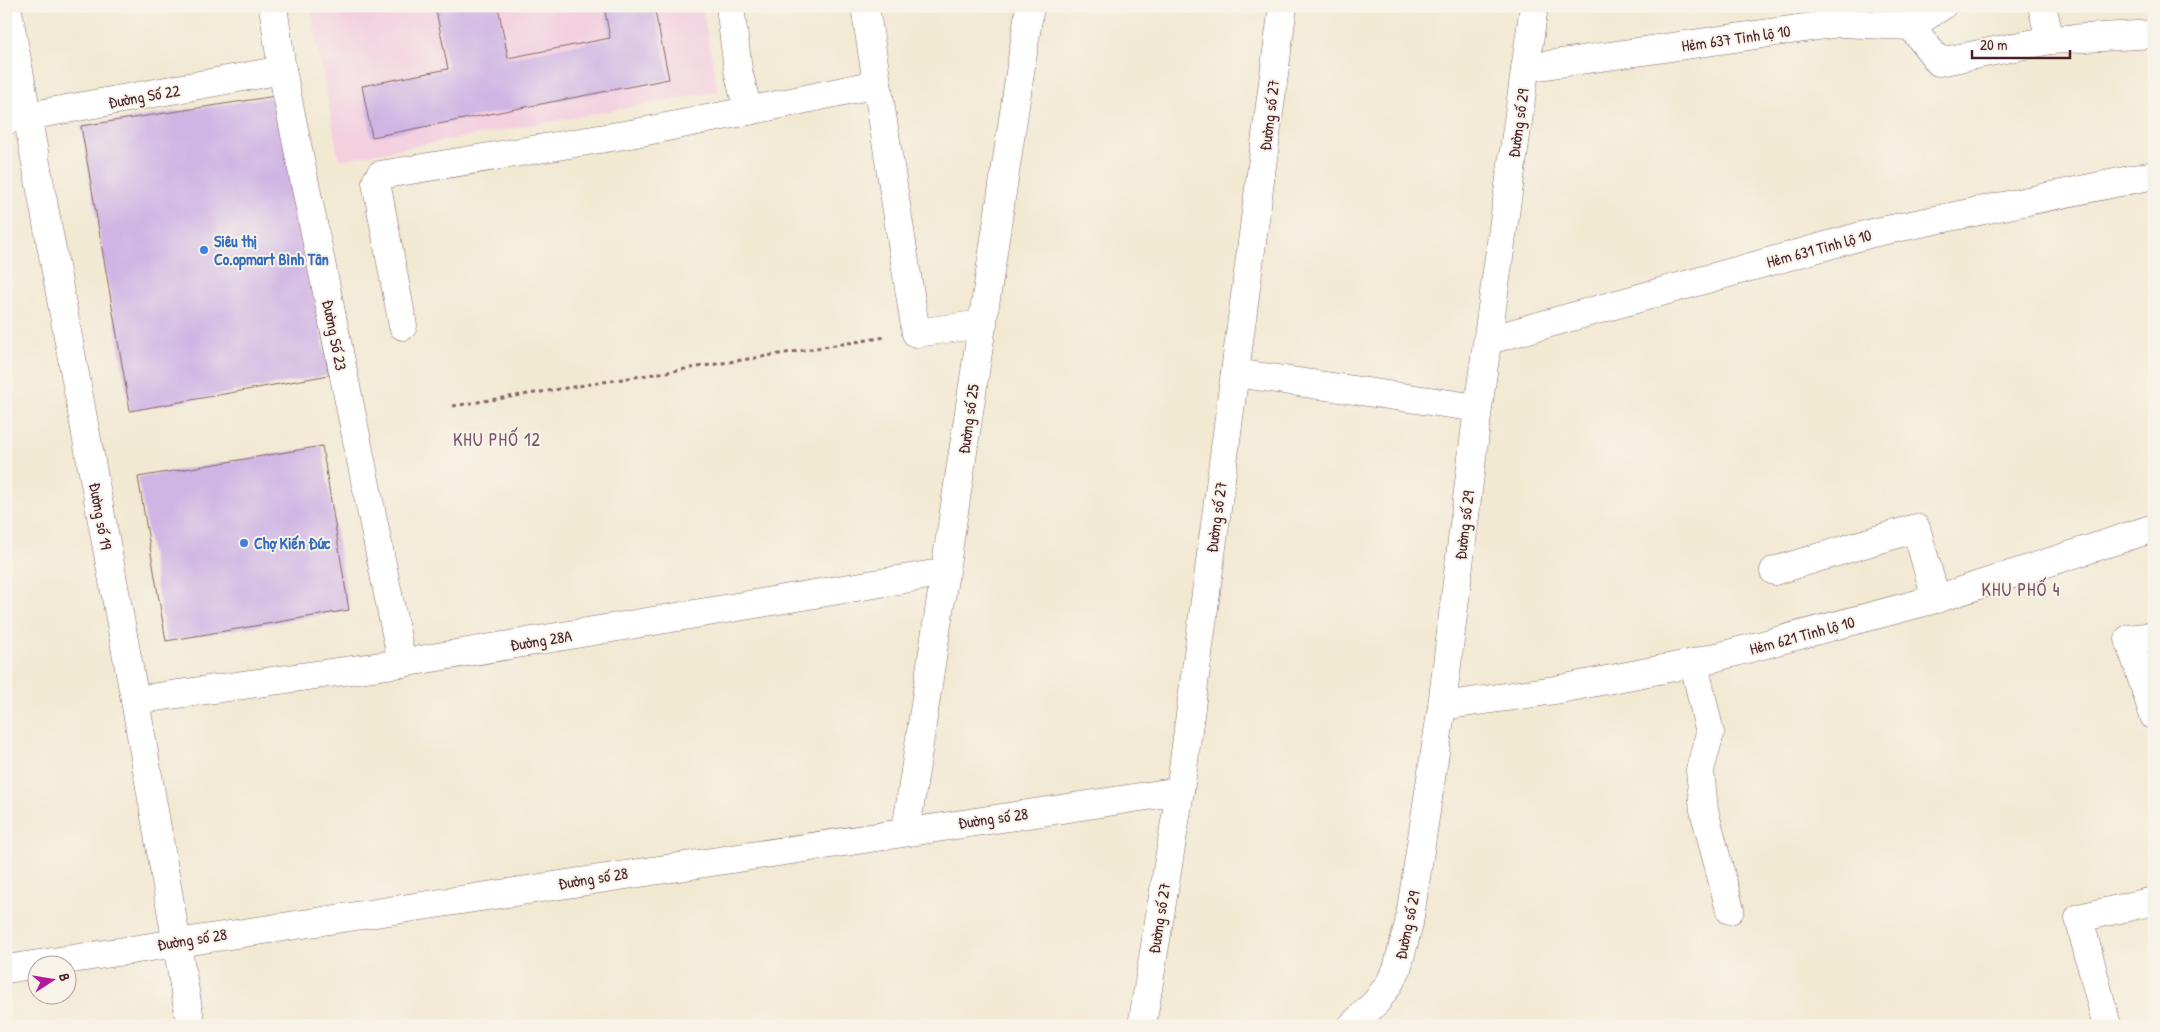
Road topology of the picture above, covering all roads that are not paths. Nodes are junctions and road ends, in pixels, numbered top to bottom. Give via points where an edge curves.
1 (7, 6) edge
2 (273, 6) edge
3 (730, 6) edge
4 (865, 6) edge
5 (1030, 6) edge
6 (1283, 6) edge
7 (1534, 6) edge
8 (1942, 6) edge
9 (2042, 6) edge
10 (1911, 26) junction
11 (2154, 34) edge
12 (2050, 40) junction
13 (1525, 68) junction
14 (282, 70) junction
15 (877, 84) junction
16 (748, 111) junction
17 (17, 118) edge
18 (2154, 175) edge
19 (983, 324) junction
20 (403, 326) dead end
21 (1489, 340) junction
22 (1236, 373) junction
23 (1478, 408) junction
24 (2154, 528) edge
25 (1774, 571) dead end
26 (946, 572) junction
27 (1936, 600) junction
28 (2154, 636) edge
29 (402, 663) junction
30 (1694, 663) junction
31 (135, 700) junction
32 (1442, 706) junction
33 (2154, 716) edge
34 (1180, 791) junction
35 (906, 831) junction
36 (2154, 901) edge
37 (1730, 910) dead end
38 (176, 942) junction
39 (6, 969) edge
40 (190, 1026) edge
41 (1142, 1026) edge
42 (1352, 1026) edge
43 (2107, 1026) edge

1 - 17 street, Đường số 19
2 - 14 street, Đường Số 23
3 - 16 street via 738,70
4 - 15 street
5 - 19 street, Đường số 25
6 - 22 street, Đường số 27
7 - 13 street, Đường số 29
8 - 10 street
9 - 12 street
10 - 12 street via 1940,62
10 - 13 street, Hẻm 637 Tỉnh lộ 10 via 1840,23
11 - 12 street
13 - 21 street, Đường số 29
14 - 17 street, Đường Số 22
14 - 29 street, Đường Số 23
15 - 16 street
15 - 19 street via 916,333
16 - 20 street via 380,175 376,182
17 - 31 street, Đường số 19
18 - 21 street, Hẻm 631 Tỉnh lộ 10 via 1872,233
19 - 26 street, Đường số 25
21 - 23 street, Đường số 29
22 - 23 street
22 - 34 street, Đường số 27
23 - 32 street, Đường số 29
24 - 27 street, Hẻm 621 Tỉnh lộ 10
25 - 27 street via 1916,528
26 - 29 street, Đường 28A
26 - 35 street, Đường số 25
27 - 30 street, Hẻm 621 Tỉnh lộ 10
28 - 33 street via 2128,639
29 - 31 street, Đường 28A
30 - 32 street, Hẻm 621 Tỉnh lộ 10 via 1555,690
30 - 37 street via 1710,733 1700,770 1704,810
31 - 38 street, Đường số 19
32 - 42 street, Đường số 29 via 1404,945 1389,984
34 - 35 street, Đường số 28
34 - 41 street, Đường số 27
35 - 38 street, Đường số 28
36 - 43 street via 2079,918
38 - 39 street, Đường số 28
38 - 40 street, Đường số 19

